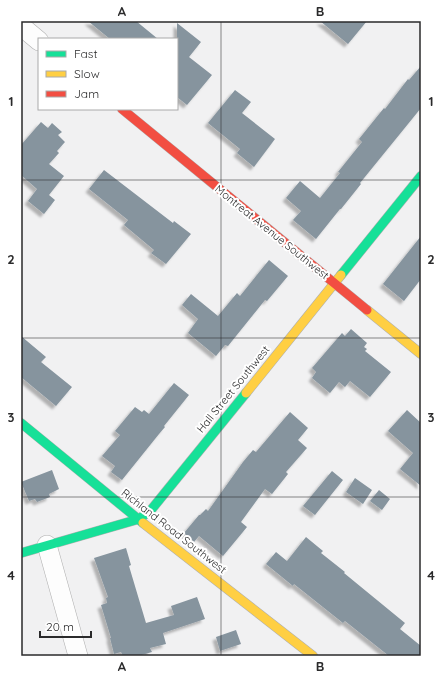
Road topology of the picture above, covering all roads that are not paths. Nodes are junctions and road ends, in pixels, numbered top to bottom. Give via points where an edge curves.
1 (21, 26) edge
2 (38, 39) edge
3 (123, 110) edge
4 (421, 176) edge
5 (334, 283) junction
6 (421, 354) edge
7 (21, 423) edge
8 (139, 519) junction
9 (47, 545) junction
10 (21, 553) edge
11 (78, 656) edge
12 (313, 656) edge

1 - 2 street
3 - 5 street, Montreat Avenue Southwest
4 - 5 street, Hall Street Southwest
5 - 6 street, Montreat Avenue Southwest
5 - 8 street, Hall Street Southwest via 151,510
7 - 8 street, Richland Road Southwest
8 - 9 street, Hall Street Southwest
8 - 12 street, Richland Road Southwest
9 - 10 street, Hall Street Southwest
9 - 11 street

